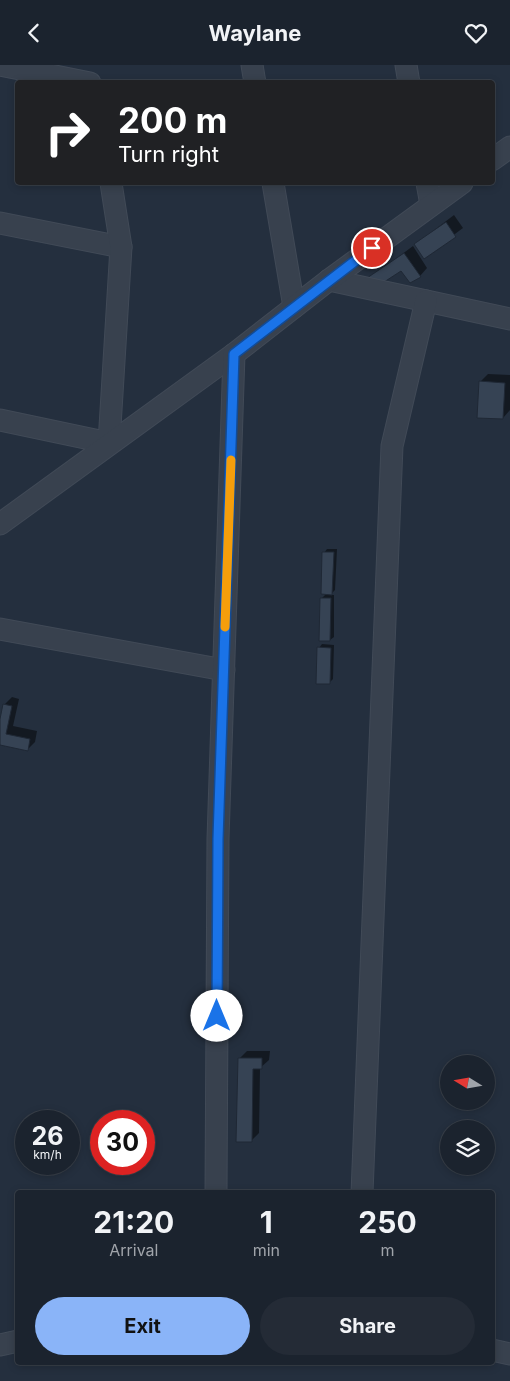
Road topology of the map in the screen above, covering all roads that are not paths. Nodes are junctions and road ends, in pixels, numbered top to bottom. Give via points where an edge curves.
1 (0, 65) edge
2 (92, 65) edge
3 (252, 65) edge
4 (406, 65) edge
5 (75, 80) edge
6 (94, 80) edge
7 (254, 80) edge
8 (408, 80) edge
9 (510, 147) edge
10 (495, 158) edge
11 (111, 185) edge
12 (273, 185) edge
13 (427, 185) edge
14 (459, 185) edge
15 (431, 205) junction
16 (0, 223) edge
17 (121, 247) junction
18 (329, 280) junction
19 (426, 301) junction
20 (294, 307) junction
21 (510, 319) edge
22 (234, 354) junction
23 (0, 420) edge
24 (109, 443) junction
25 (0, 524) edge
26 (0, 629) edge
27 (224, 670) junction
28 (216, 1190) edge
29 (362, 1190) edge
30 (15, 1342) edge
31 (0, 1345) edge
32 (495, 1351) edge
33 (510, 1354) edge

1 - 5 street
2 - 6 street
3 - 7 street
4 - 8 street
9 - 10 street
11 - 17 street
12 - 20 street
13 - 15 street
14 - 15 street
15 - 18 street
16 - 17 street
17 - 24 street
18 - 19 street
18 - 20 street
19 - 21 street
19 - 29 street via 392,446
20 - 22 street
22 - 24 street
22 - 27 street
23 - 24 street
24 - 25 street
26 - 27 street
27 - 28 street via 218,839
30 - 31 street
32 - 33 street

